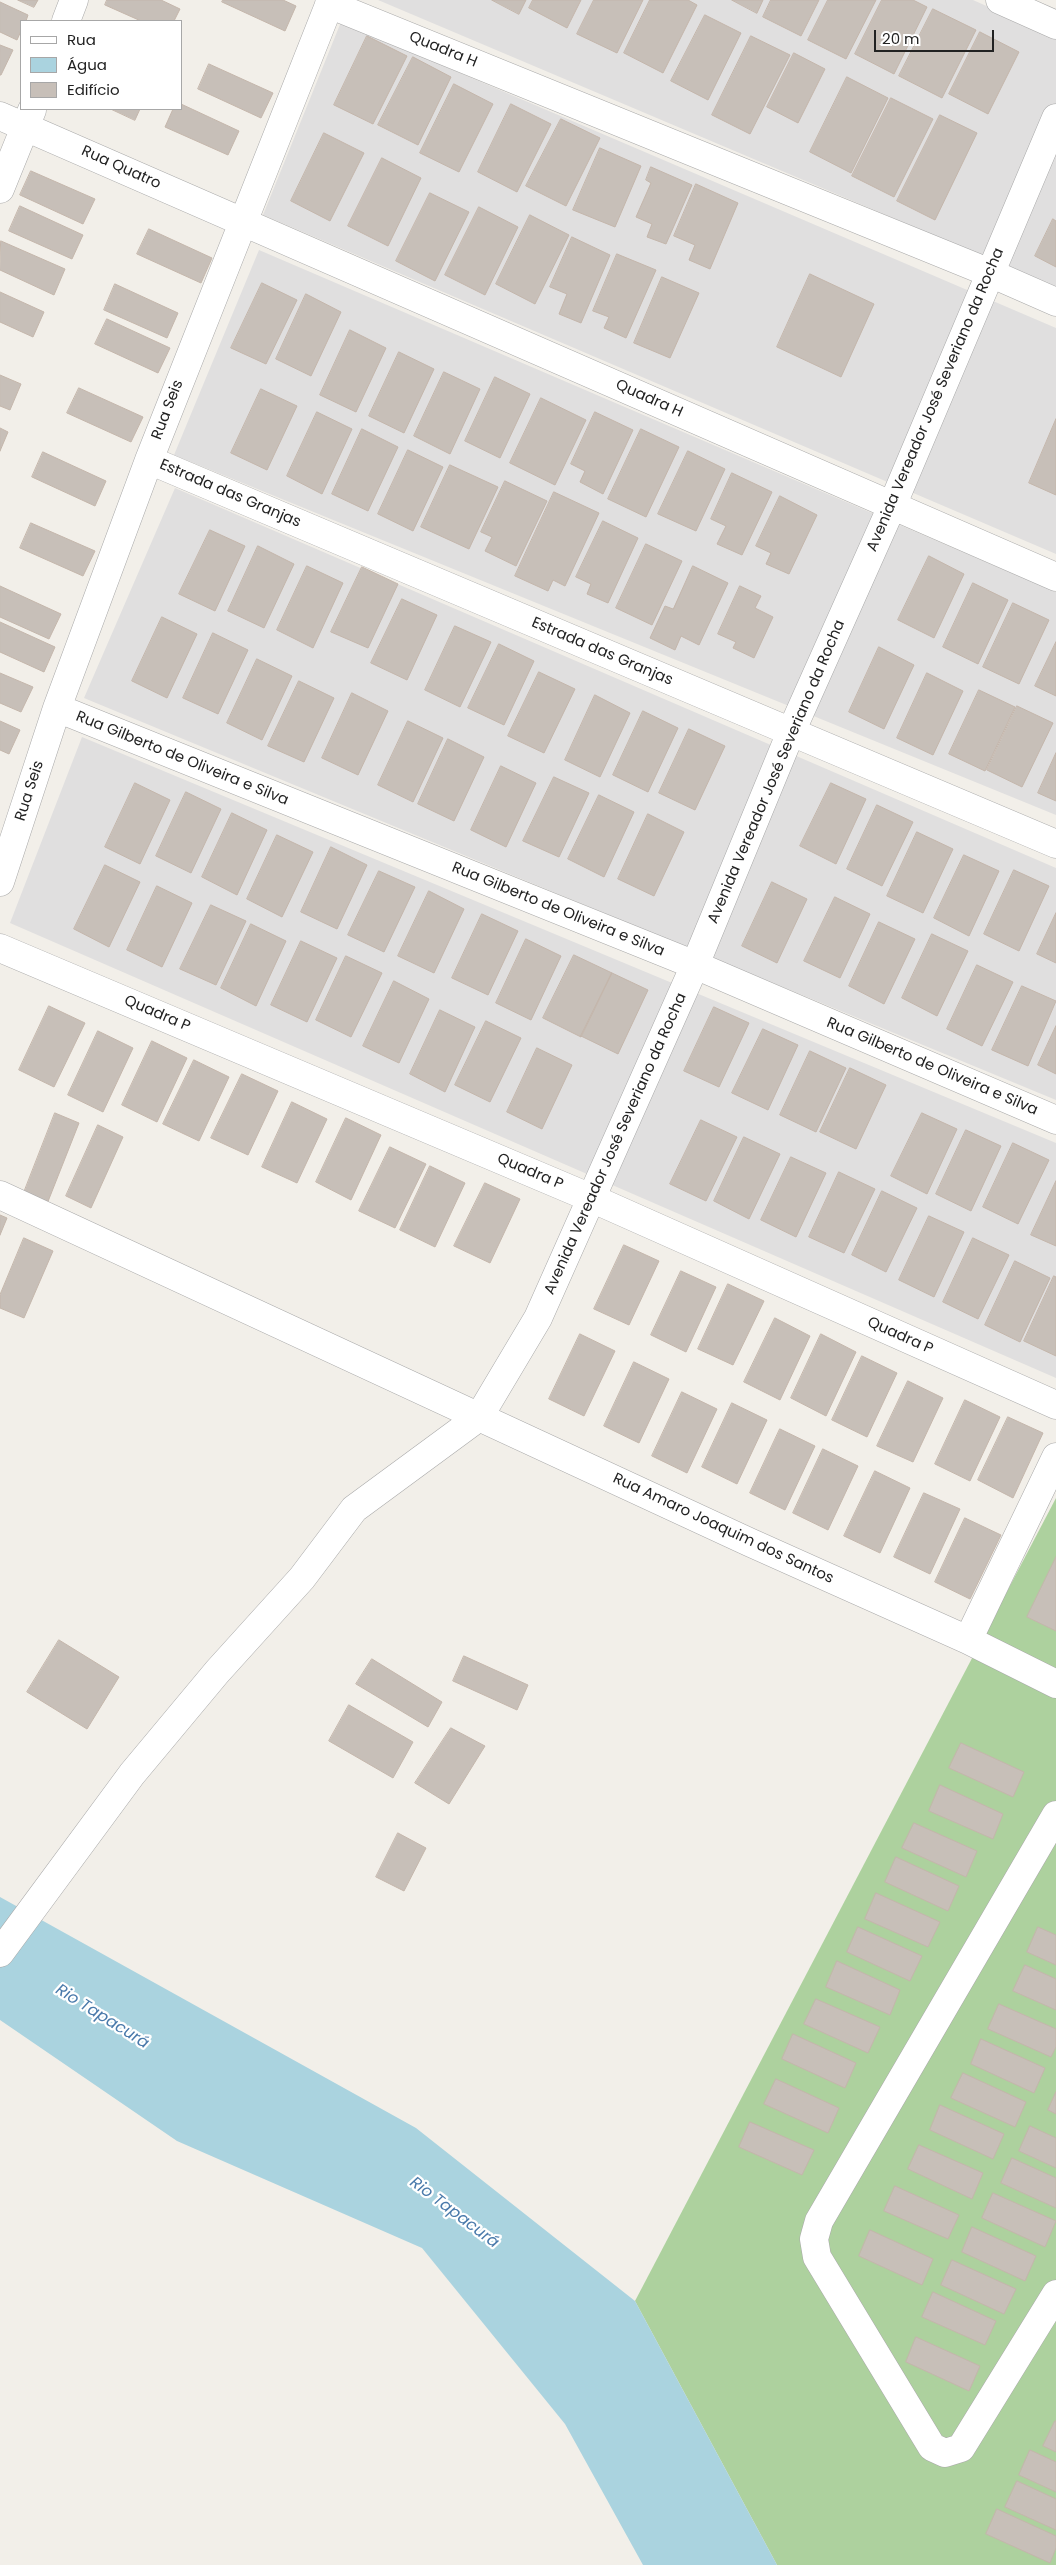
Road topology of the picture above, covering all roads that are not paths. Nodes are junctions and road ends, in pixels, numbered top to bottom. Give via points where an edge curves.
1 (74, 0) edge
2 (1000, 0) edge
3 (330, 2) edge
4 (66, 20) edge
5 (1056, 26) edge
6 (0, 116) edge
7 (29, 117) edge
8 (1056, 118) edge
9 (0, 189) edge
10 (242, 220) junction
11 (990, 272) junction
12 (1056, 302) edge
13 (149, 460) junction
14 (892, 506) junction
15 (1056, 577) edge
16 (57, 708) junction
17 (791, 732) junction
18 (1056, 844) edge
19 (0, 882) edge
20 (0, 948) edge
21 (695, 965) junction
22 (1056, 1120) edge
23 (0, 1195) edge
24 (591, 1198) junction
25 (1056, 1405) edge
26 (479, 1417) junction
27 (1056, 1457) edge
28 (968, 1640) junction
29 (1056, 1684) edge
30 (1056, 1815) edge
31 (0, 1953) edge
32 (1056, 2294) edge

1 - 4 street
2 - 5 street
3 - 10 street, Rua Seis
3 - 11 street, Quadra H
6 - 7 street, Rua Quatro
7 - 9 street
7 - 10 street, Rua Quatro
8 - 11 street, Avenida Vereador José Severiano da Rocha
10 - 13 street, Rua Seis
10 - 14 street, Quadra H
11 - 12 street, Quadra H
11 - 14 street, Avenida Vereador José Severiano da Rocha
13 - 16 street, Rua Seis
13 - 17 street, Estrada das Granjas
14 - 15 street, Quadra H
14 - 17 street, Avenida Vereador José Severiano da Rocha
16 - 19 street, Rua Seis
16 - 21 street, Rua Gilberto de Oliveira e Silva
17 - 18 street, Estrada das Granjas
17 - 21 street, Avenida Vereador José Severiano da Rocha
20 - 24 street, Quadra P
21 - 22 street, Rua Gilberto de Oliveira e Silva
21 - 24 street, Avenida Vereador José Severiano da Rocha
23 - 26 street, Rua Amaro Joaquim dos Santos
24 - 25 street, Quadra P
24 - 26 street, Avenida Vereador José Severiano da Rocha via 538,1318
26 - 28 street, Rua Amaro Joaquim dos Santos
26 - 31 street via 354,1509 302,1578 217,1672 132,1774
27 - 28 street
28 - 29 street, Rua Amaro Joaquim dos Santos
30 - 32 street via 819,2221 814,2238 816,2257 932,2447 944,2453 961,2448

